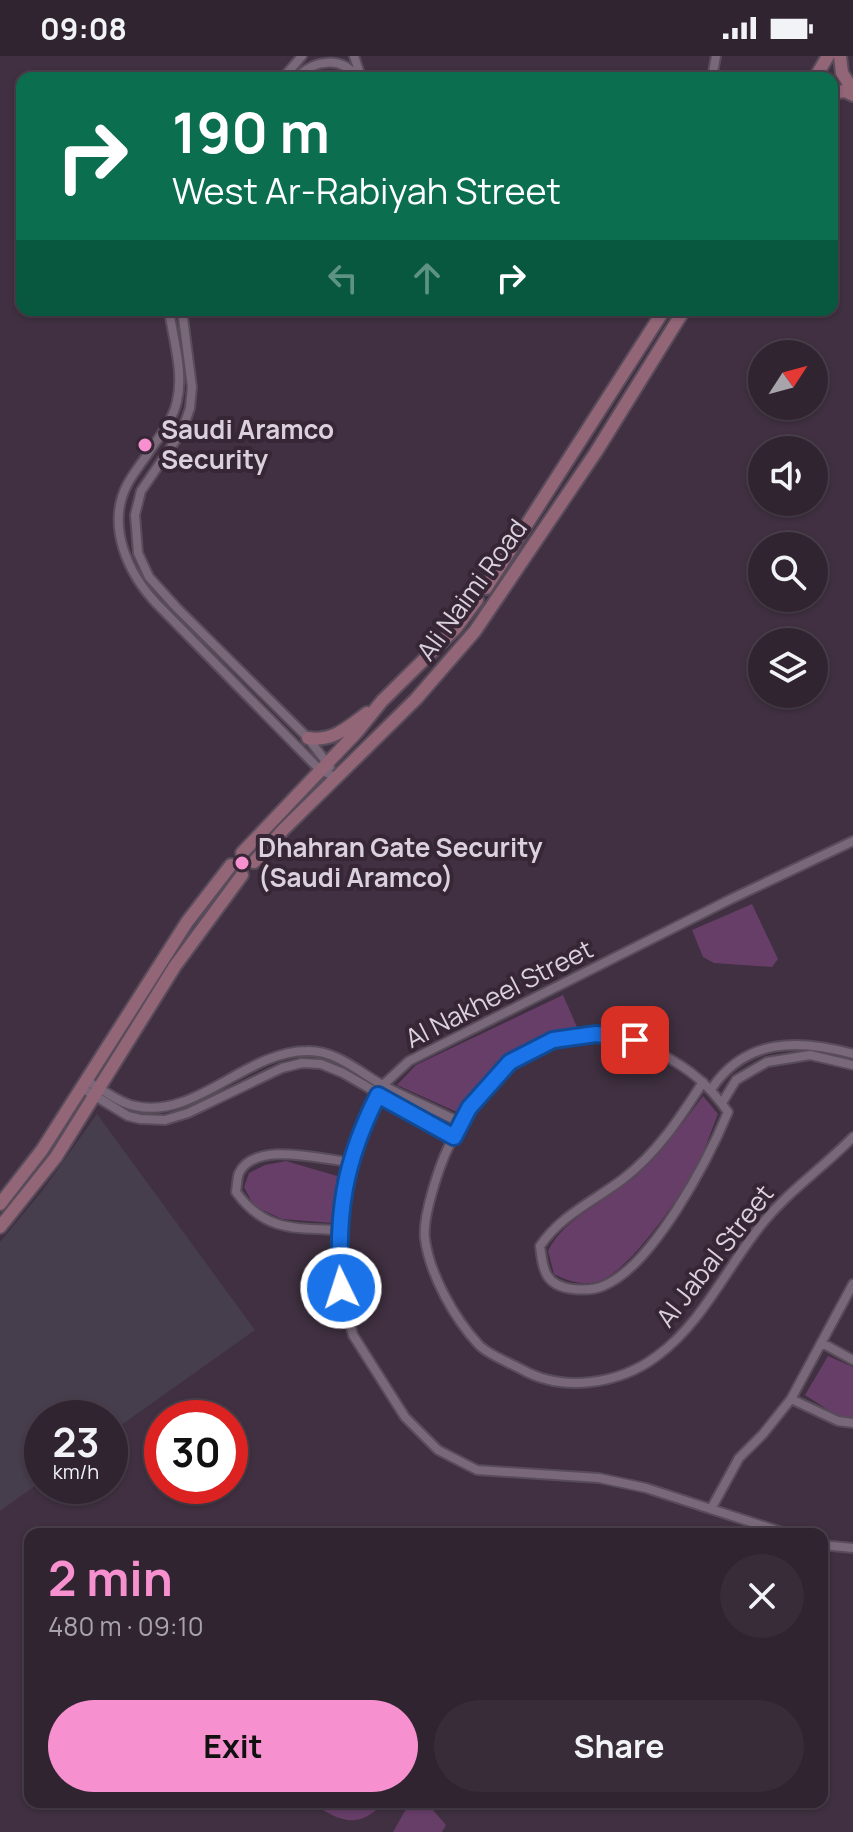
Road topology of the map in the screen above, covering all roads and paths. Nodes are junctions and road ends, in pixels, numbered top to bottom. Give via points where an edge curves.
1 (302, 56) edge
2 (842, 59) edge
3 (288, 72) edge
4 (304, 72) edge
5 (353, 72) edge
6 (853, 93) edge
7 (170, 316) edge
8 (183, 316) edge
9 (660, 316) edge
10 (680, 316) edge
11 (167, 426) junction
12 (182, 431) junction
13 (127, 485) junction
14 (141, 491) junction
15 (486, 588) dead end
16 (477, 600) dead end
17 (382, 701) junction
18 (308, 738) junction
19 (323, 765) junction
20 (337, 778) junction
21 (853, 841) edge
22 (231, 865) dead end
23 (242, 875) dead end
24 (218, 882) junction
25 (230, 891) junction
26 (853, 1054) edge
27 (853, 1065) edge
28 (703, 1082) junction
29 (84, 1084) junction
30 (383, 1085) junction
31 (712, 1088) junction
32 (97, 1091) junction
33 (378, 1095) junction
34 (722, 1103) junction
35 (461, 1123) junction
36 (454, 1137) junction
37 (853, 1137) edge
38 (350, 1162) junction
39 (0, 1204) edge
40 (0, 1227) edge
41 (340, 1230) junction
42 (853, 1284) edge
43 (822, 1343) junction
44 (853, 1360) edge
45 (791, 1399) junction
46 (853, 1423) edge
47 (711, 1509) junction
48 (770, 1528) edge
49 (828, 1546) edge
50 (853, 1548) edge

1 - 3 street
2 - 6 main road
4 - 5 street via 331,60
7 - 11 street via 179,391
8 - 12 street via 192,387
9 - 15 main road, Ali Naimi Road
10 - 20 main road, Ali Naimi Road via 475,631
11 - 12 street via 172,434
11 - 13 street
12 - 14 street
13 - 14 street via 137,483
13 - 19 street via 120,534 127,563 142,589
14 - 18 street via 134,528 149,577
16 - 17 main road, Ali Naimi Road
17 - 18 main road via 340,733
17 - 19 main road, Ali Naimi Road
18 - 19 street
19 - 20 street
19 - 20 main road, Ali Naimi Road via 246,848 251,854 257,858
21 - 30 street, Al Nakheel Street via 409,1061
22 - 24 main road
23 - 25 main road
24 - 25 main road via 228,881
24 - 29 main road via 173,942
25 - 32 main road via 175,966
26 - 31 street via 782,1044 752,1053 724,1071
27 - 34 street via 810,1055 767,1062 736,1080
28 - 31 street, Al Jabal Street
28 - 34 street via 656,1149 547,1235 540,1246 548,1278 559,1288 582,1290 623,1274 700,1175 728,1112
28 - 35 street, Al Jabal Street via 635,1040 596,1034 553,1040 510,1062
29 - 32 street
29 - 39 main road
30 - 32 street via 345,1061 307,1051 265,1059 162,1109 131,1106
30 - 33 street, Al Nakheel Street
30 - 35 street
31 - 34 street
32 - 33 street via 128,1116 165,1120 302,1063 332,1068
32 - 40 main road via 49,1166
33 - 36 street
33 - 38 street, Al Nakheel Street
35 - 36 street, Al Jabal Street
36 - 37 street, Al Jabal Street via 436,1171 424,1237 443,1295 481,1347 533,1376 579,1383 613,1379 656,1358 684,1334 784,1198
38 - 41 street, Al Nakheel Street
38 - 41 street via 302,1153 261,1158 239,1173 236,1192 249,1211 269,1222
41 - 47 street, Al Nakheel Street via 341,1288 353,1335 405,1417 438,1450 477,1470 599,1478
42 - 43 street
43 - 44 street
43 - 45 street
45 - 46 street
45 - 47 street via 739,1458
47 - 48 street, Al Nakheel Street
49 - 50 street

